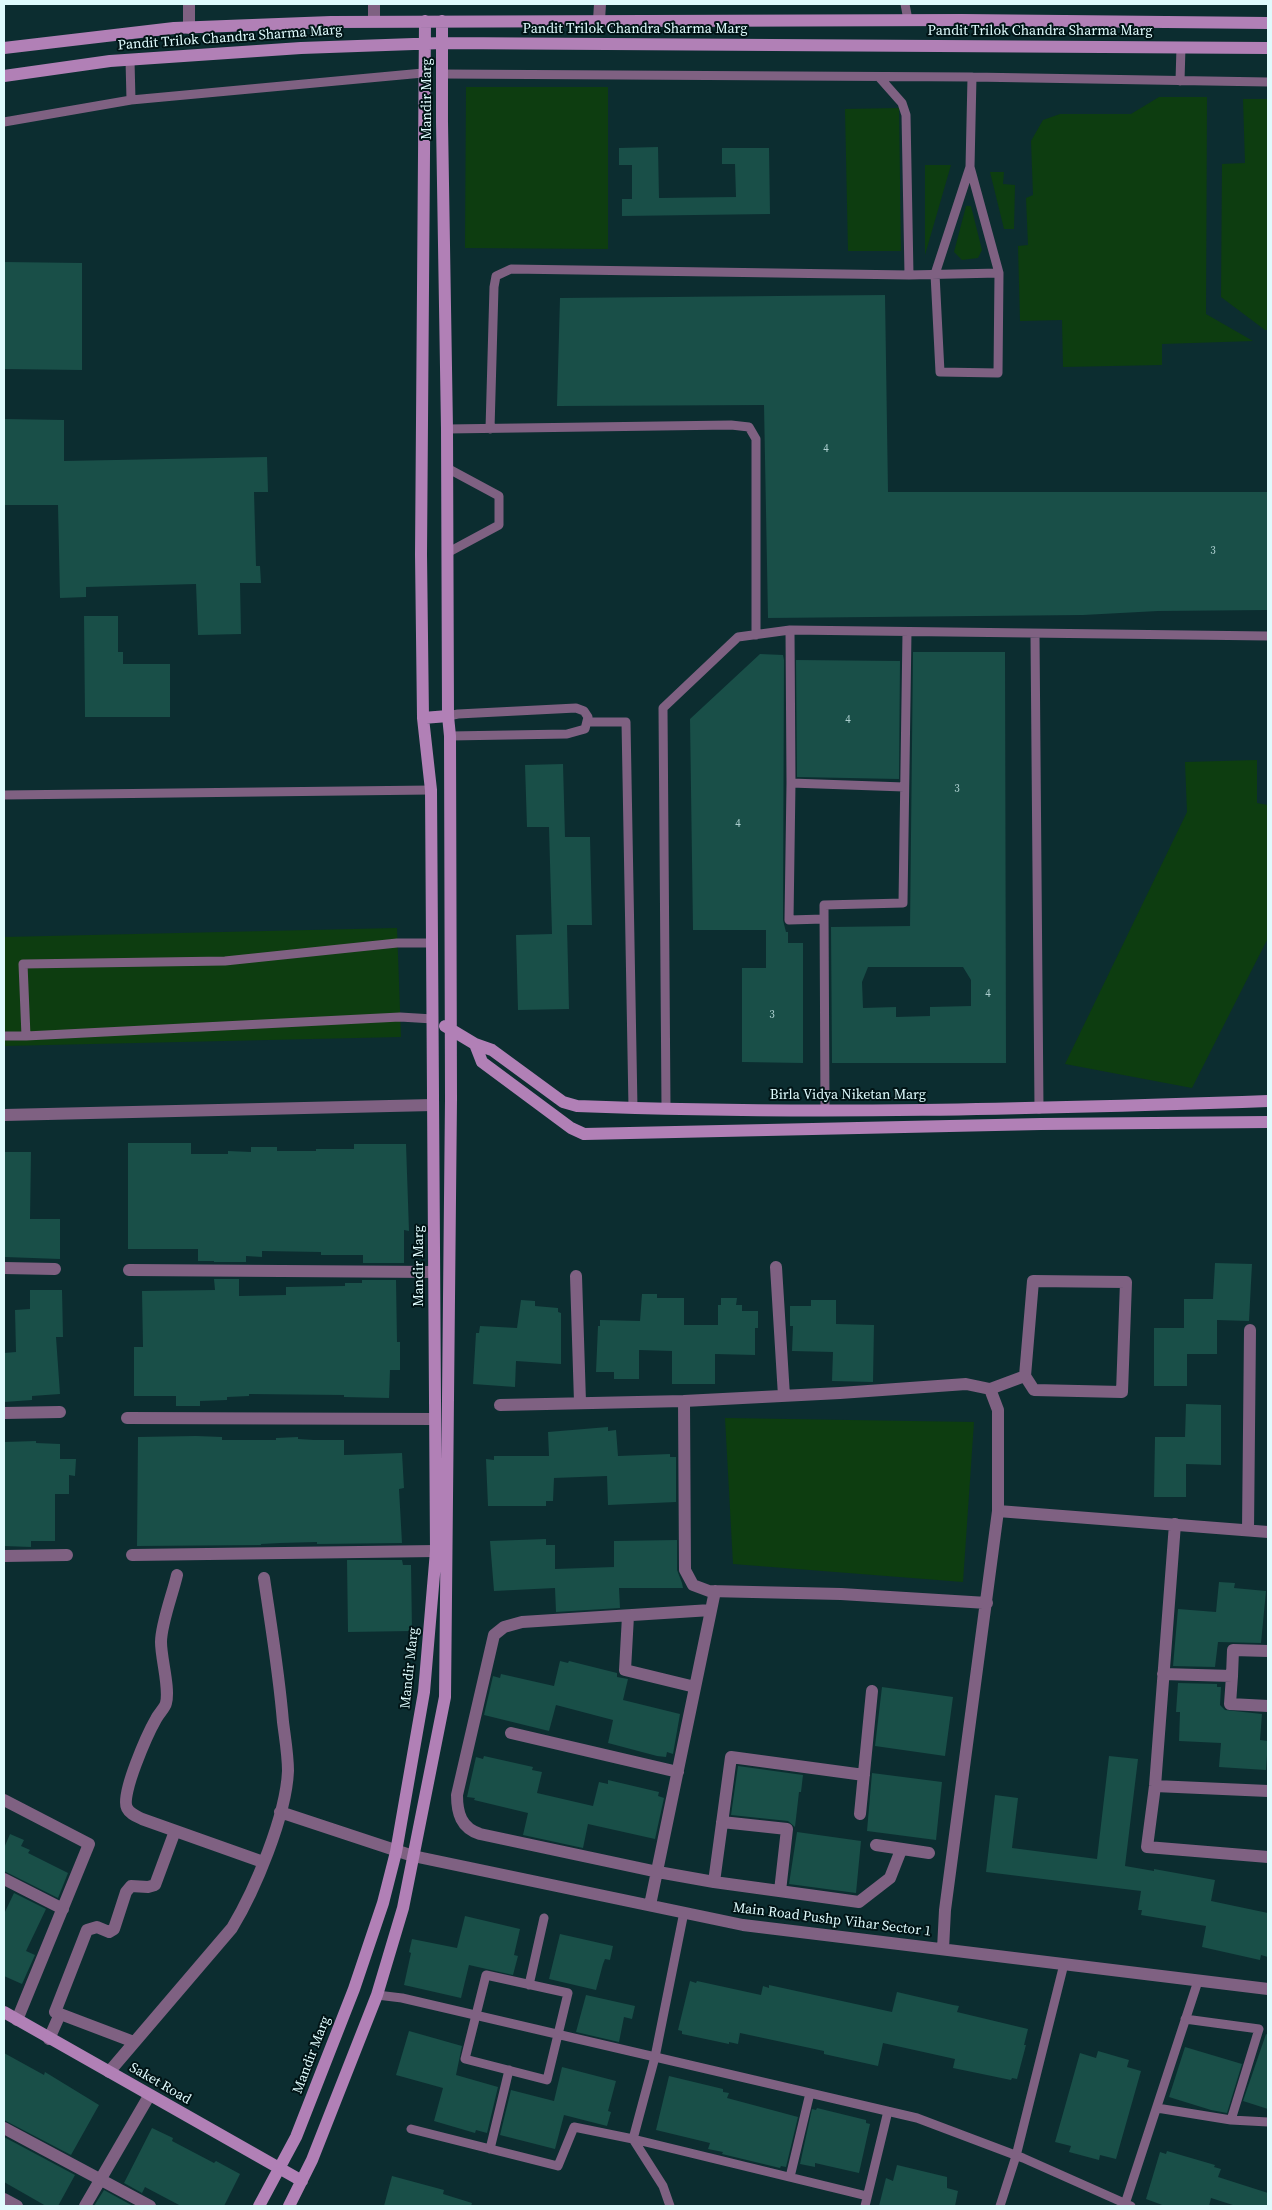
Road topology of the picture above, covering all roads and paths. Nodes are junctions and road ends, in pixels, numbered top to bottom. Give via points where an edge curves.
1 (189, 4) edge
2 (374, 4) edge
3 (600, 4) edge
4 (905, 4) edge
5 (599, 20) junction
6 (908, 20) junction
7 (374, 21) junction
8 (425, 21) junction
9 (442, 21) junction
10 (1268, 23) edge
11 (189, 28) junction
12 (424, 43) junction
13 (442, 43) junction
14 (1181, 47) junction
15 (4, 48) edge
16 (1268, 48) edge
17 (130, 60) junction
18 (423, 73) junction
19 (442, 74) junction
20 (4, 76) edge
21 (879, 76) junction
22 (972, 77) junction
23 (1180, 81) junction
24 (1268, 82) edge
25 (131, 100) junction
26 (4, 122) edge
27 (970, 167) junction
28 (999, 273) junction
29 (909, 274) junction
30 (935, 274) junction
31 (447, 429) junction
32 (490, 429) junction
33 (447, 468) junction
34 (447, 553) junction
35 (790, 630) junction
36 (906, 632) junction
37 (756, 635) junction
38 (1035, 635) junction
39 (1268, 636) edge
40 (448, 716) junction
41 (423, 718) junction
42 (588, 722) junction
43 (450, 736) junction
44 (791, 783) junction
45 (904, 788) junction
46 (431, 790) junction
47 (4, 795) edge
48 (824, 919) junction
49 (432, 943) junction
50 (433, 1019) junction
51 (451, 1030) junction
52 (4, 1036) edge
53 (26, 1036) junction
54 (475, 1044) junction
55 (1268, 1102) edge
56 (433, 1105) junction
57 (666, 1107) junction
58 (633, 1108) junction
59 (1039, 1109) junction
60 (825, 1110) junction
61 (4, 1115) edge
62 (1268, 1122) edge
63 (1041, 1124) junction
64 (826, 1130) junction
65 (776, 1267) dead end
66 (4, 1268) edge
67 (55, 1269) dead end
68 (129, 1270) dead end
69 (434, 1272) junction
70 (576, 1276) dead end
71 (1250, 1330) dead end
72 (1025, 1376) junction
73 (990, 1389) junction
74 (784, 1396) junction
75 (684, 1401) junction
76 (580, 1402) junction
77 (500, 1405) dead end
78 (60, 1412) dead end
79 (4, 1413) edge
80 (127, 1418) dead end
81 (435, 1419) junction
82 (998, 1511) junction
83 (1175, 1524) junction
84 (1248, 1530) junction
85 (1268, 1532) edge
86 (436, 1551) junction
87 (67, 1555) dead end
88 (132, 1555) dead end
89 (4, 1556) edge
90 (177, 1575) dead end
91 (264, 1578) dead end
92 (715, 1591) junction
93 (987, 1603) junction
94 (711, 1610) junction
95 (628, 1616) junction
96 (1268, 1651) edge
97 (1163, 1674) junction
98 (1232, 1676) junction
99 (695, 1687) junction
100 (872, 1691) dead end
101 (1268, 1706) edge
102 (511, 1733) dead end
103 (678, 1772) junction
104 (864, 1775) junction
105 (1155, 1786) junction
106 (1268, 1791) edge
107 (4, 1800) edge
108 (280, 1812) junction
109 (860, 1814) dead end
110 (722, 1822) junction
111 (176, 1831) junction
112 (876, 1846) dead end
113 (901, 1850) junction
114 (396, 1852) junction
115 (929, 1853) dead end
116 (413, 1856) junction
117 (1268, 1857) edge
118 (263, 1862) junction
119 (658, 1872) junction
120 (4, 1879) edge
121 (714, 1882) junction
122 (780, 1891) junction
123 (650, 1906) junction
124 (63, 1909) junction
125 (684, 1912) junction
126 (544, 1918) dead end
127 (943, 1949) junction
128 (1064, 1964) junction
129 (1198, 1980) junction
130 (529, 1985) junction
131 (1268, 1989) edge
132 (377, 1995) junction
133 (4, 2012) edge
134 (60, 2014) junction
135 (476, 2015) junction
136 (1185, 2019) junction
137 (17, 2020) junction
138 (1264, 2030) edge
139 (559, 2035) junction
140 (49, 2039) junction
141 (134, 2042) junction
142 (655, 2057) junction
143 (509, 2070) junction
144 (109, 2072) junction
145 (810, 2093) junction
146 (148, 2096) junction
147 (1157, 2108) junction
148 (888, 2112) junction
149 (1232, 2120) junction
150 (1268, 2122) edge
151 (4, 2128) edge
152 (411, 2129) dead end
153 (633, 2139) junction
154 (490, 2149) junction
155 (1016, 2156) junction
156 (280, 2169) junction
157 (790, 2177) junction
158 (100, 2180) junction
159 (302, 2181) junction
160 (867, 2196) junction
161 (4, 2199) edge
162 (1128, 2205) edge
163 (17, 2206) edge
164 (85, 2206) edge
165 (150, 2206) edge
166 (259, 2206) edge
167 (289, 2206) edge
168 (670, 2206) edge
169 (865, 2206) edge
170 (1000, 2206) edge

1 - 11 street
2 - 7 street
3 - 5 street
4 - 6 lane
5 - 6 main road, Pandit Trilok Chandra Sharma Marg
5 - 9 main road, Pandit Trilok Chandra Sharma Marg
6 - 10 main road, Pandit Trilok Chandra Sharma Marg
7 - 8 main road, Pandit Trilok Chandra Sharma Marg
7 - 11 main road, Pandit Trilok Chandra Sharma Marg
8 - 9 main road, Pandit Trilok Chandra Sharma Marg
8 - 12 main road, Mandir Marg
9 - 13 main road, Mandir Marg
11 - 15 main road, Pandit Trilok Chandra Sharma Marg
12 - 13 main road, Pandit Trilok Chandra Sharma Marg
12 - 17 main road, Pandit Trilok Chandra Sharma Marg
12 - 18 main road, Mandir Marg
13 - 14 main road, Pandit Trilok Chandra Sharma Marg
13 - 19 main road, Mandir Marg
14 - 16 main road, Pandit Trilok Chandra Sharma Marg
14 - 23 lane
17 - 20 main road, Pandit Trilok Chandra Sharma Marg via 110,60
17 - 25 lane
18 - 25 lane
18 - 41 main road, Mandir Marg
19 - 21 lane
19 - 31 main road, Mandir Marg
21 - 22 lane
21 - 29 lane via 902,104 906,115
22 - 23 lane
22 - 27 lane
23 - 24 lane
25 - 26 lane
27 - 28 lane
27 - 30 lane
28 - 30 lane
28 - 30 lane via 998,373 940,372
29 - 30 lane
29 - 32 lane via 511,269 496,276 494,287
31 - 32 lane
31 - 33 main road, Mandir Marg
32 - 37 lane via 749,427 756,439
33 - 34 main road, Mandir Marg
33 - 34 lane via 499,496 498,525
34 - 40 main road, Mandir Marg
35 - 36 lane
35 - 37 lane
35 - 44 lane
36 - 38 lane
36 - 45 lane
37 - 57 lane via 738,637 663,708
38 - 39 lane
38 - 59 lane
40 - 41 main road
40 - 42 lane via 576,708 584,711
40 - 43 main road, Mandir Marg
41 - 46 main road, Mandir Marg
42 - 43 lane via 585,729 567,734
42 - 58 lane via 626,722
43 - 51 main road, Mandir Marg
44 - 45 lane
44 - 48 lane via 789,920
45 - 48 lane via 903,903 824,905
46 - 47 lane
46 - 49 main road, Mandir Marg
48 - 60 lane
49 - 50 main road, Mandir Marg
49 - 53 lane via 397,943 225,961 23,964
50 - 51 main road, Birla Vidya Niketan Marg
50 - 53 lane via 400,1017
50 - 56 main road, Mandir Marg
51 - 54 main road, Birla Vidya Niketan Marg
51 - 116 main road, Mandir Marg via 445,1697
52 - 53 lane
54 - 58 main road, Birla Vidya Niketan Marg via 492,1050 563,1102 577,1106
54 - 64 main road via 482,1062 571,1128 584,1134
55 - 59 main road, Birla Vidya Niketan Marg
56 - 61 street
56 - 69 main road, Mandir Marg
57 - 58 main road, Birla Vidya Niketan Marg
57 - 60 main road, Birla Vidya Niketan Marg
59 - 60 main road, Birla Vidya Niketan Marg
59 - 63 main road
60 - 64 main road
62 - 63 main road
63 - 64 main road
65 - 74 street
66 - 67 street
68 - 69 street
69 - 81 main road, Mandir Marg
70 - 76 street
71 - 84 street
72 - 72 street via 1034,1390 1122,1392 1126,1282 1033,1282
72 - 73 street
73 - 74 street via 966,1384
73 - 82 street via 998,1410
74 - 75 street
75 - 76 street
75 - 92 street via 685,1570 692,1585
76 - 77 street
78 - 79 street
80 - 81 street
81 - 86 main road, Mandir Marg
82 - 83 street
82 - 93 street
83 - 84 street
83 - 97 street
84 - 85 street
86 - 88 street
86 - 114 main road, Mandir Marg via 424,1692
87 - 89 street
90 - 111 street via 161,1639 166,1704 136,1763 125,1798 130,1813
91 - 108 street via 279,1676 288,1770
92 - 93 street via 841,1594
92 - 94 street
93 - 127 street via 945,1910
94 - 95 street
94 - 99 street
95 - 99 street via 625,1670
95 - 119 street via 522,1622 504,1627 494,1635 457,1795 457,1810 463,1823 480,1834
96 - 98 street via 1233,1650
97 - 98 street
97 - 105 street
98 - 101 street via 1230,1704
99 - 103 street
100 - 104 street
102 - 103 street
103 - 119 street
104 - 109 street
104 - 110 street via 730,1757
105 - 106 street
105 - 117 street via 1147,1846
107 - 124 street via 89,1844
108 - 114 street, Main Road Pushp Vihar Sector 1
108 - 118 street
110 - 121 street
110 - 122 street via 787,1829
111 - 118 street
111 - 134 street via 155,1885 131,1886 114,1928 109,1932 97,1927 88,1930 55,2012
112 - 113 street
113 - 115 street
113 - 122 street via 890,1878 859,1902
114 - 116 street, Main Road Pushp Vihar Sector 1
114 - 156 main road, Mandir Marg via 354,1989 296,2137
116 - 123 street, Main Road Pushp Vihar Sector 1
116 - 132 main road via 403,1908
118 - 141 street via 248,1902 232,1928
119 - 121 street
119 - 123 street
120 - 124 street
121 - 122 street
123 - 125 street, Main Road Pushp Vihar Sector 1
124 - 137 street
125 - 127 street, Main Road Pushp Vihar Sector 1 via 743,1925
125 - 142 lane
126 - 130 lane
127 - 128 street, Main Road Pushp Vihar Sector 1
128 - 129 street, Main Road Pushp Vihar Sector 1
128 - 155 lane
129 - 131 street, Main Road Pushp Vihar Sector 1
129 - 136 lane
130 - 135 lane via 486,1975
130 - 139 lane via 568,1993
132 - 135 lane
132 - 159 main road
133 - 137 main road, Saket Road
134 - 140 street
134 - 141 street
135 - 139 lane
135 - 143 lane via 465,2059
136 - 138 lane
136 - 147 lane
137 - 140 main road, Saket Road
138 - 149 lane
139 - 142 lane
139 - 143 lane via 547,2080
140 - 144 main road, Saket Road
141 - 144 street
142 - 145 lane
142 - 153 lane
143 - 154 lane
144 - 146 main road, Saket Road
145 - 148 lane
145 - 157 lane
146 - 156 main road, Saket Road
146 - 158 street
147 - 149 lane
147 - 162 lane
148 - 155 lane via 917,2118
148 - 160 lane
149 - 150 lane
151 - 158 street
152 - 154 lane
153 - 154 lane via 574,2127 558,2166
153 - 157 lane
153 - 168 lane via 663,2186
155 - 162 lane
155 - 170 lane
156 - 159 main road, Saket Road
156 - 166 main road, Mandir Marg
157 - 160 lane
158 - 164 street
158 - 165 street
159 - 167 main road
160 - 169 lane
161 - 163 street

